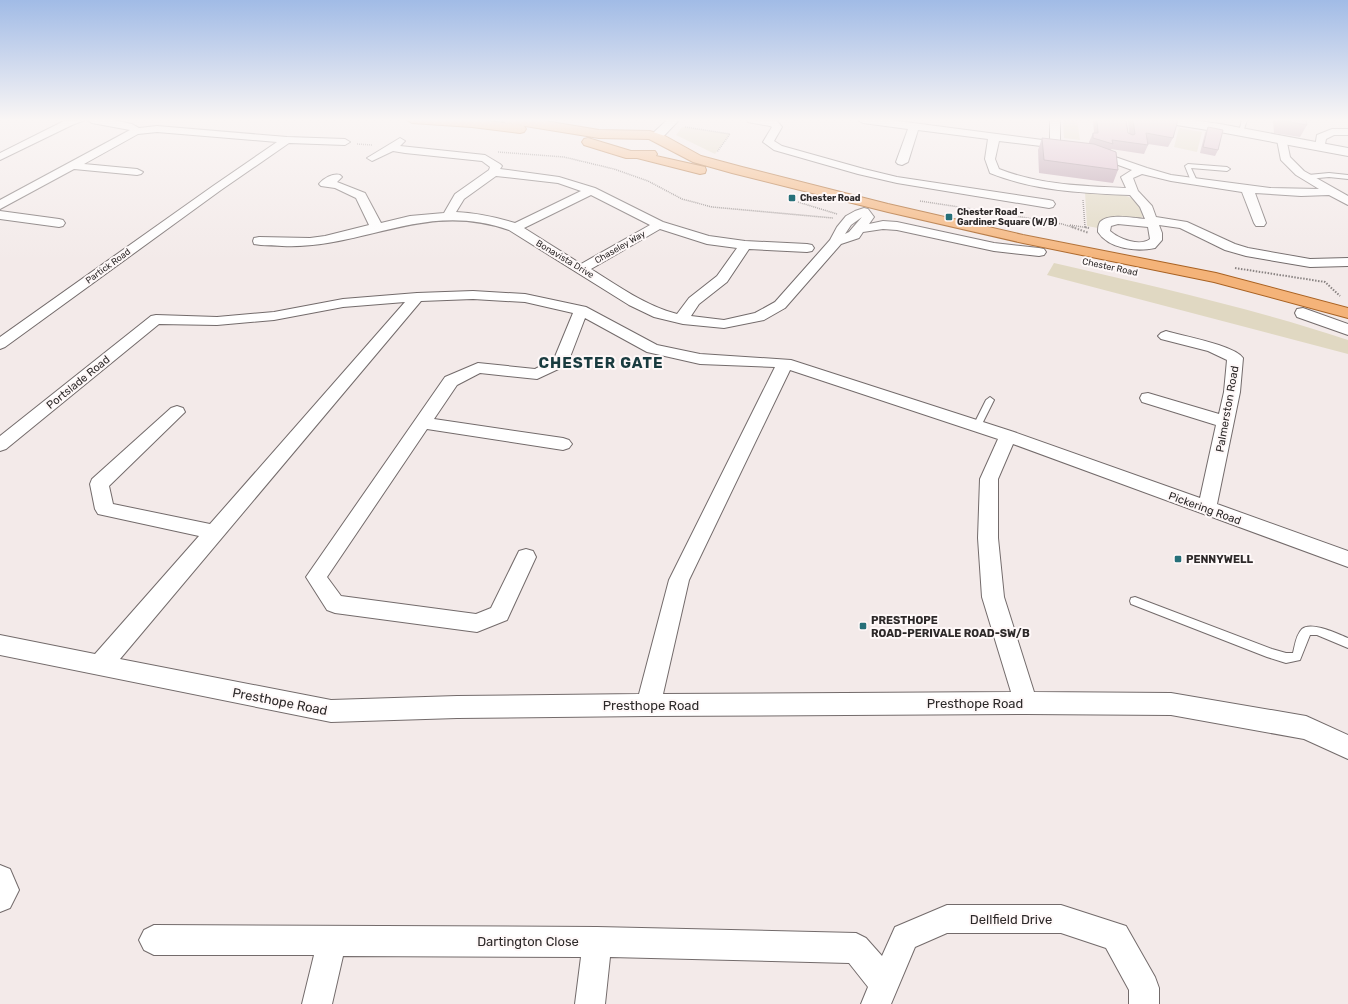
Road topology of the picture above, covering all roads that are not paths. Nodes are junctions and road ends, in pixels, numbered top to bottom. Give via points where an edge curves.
1 (70, 167) edge
2 (81, 167) edge
3 (248, 167) edge
4 (496, 167) edge
5 (686, 167) edge
6 (724, 167) edge
7 (844, 167) edge
8 (993, 167) edge
9 (1134, 167) edge
10 (1188, 167) edge
11 (1199, 167) edge
12 (1293, 167) edge
13 (1227, 169) dead end
14 (1142, 170) junction
15 (137, 172) dead end
16 (494, 172) junction
17 (336, 177) dead end
18 (1308, 177) junction
19 (1348, 177) edge
20 (1194, 181) junction
21 (1024, 182) junction
22 (1247, 189) junction
23 (591, 190) junction
24 (1332, 191) junction
25 (1133, 192) junction
26 (1023, 200) junction
27 (1348, 201) edge
28 (1049, 204) dead end
29 (0, 205) edge
30 (867, 208) junction
31 (0, 215) edge
32 (448, 216) junction
33 (1153, 222) junction
34 (60, 223) dead end
35 (1260, 223) dead end
36 (659, 225) junction
37 (376, 228) junction
38 (514, 228) junction
39 (859, 229) junction
40 (259, 241) dead end
41 (836, 241) junction
42 (745, 245) junction
43 (806, 248) dead end
44 (1039, 252) junction
45 (1348, 262) edge
46 (581, 269) junction
47 (417, 297) junction
48 (581, 310) junction
49 (1303, 313) junction
50 (1348, 313) edge
51 (156, 319) joint
52 (683, 320) junction
53 (1348, 326) edge
54 (1348, 330) edge
55 (1166, 336) dead end
56 (0, 344) edge
57 (785, 363) junction
58 (1148, 398) dead end
59 (990, 400) dead end
60 (177, 412) dead end
61 (1225, 422) junction
62 (423, 423) junction
63 (977, 426) junction
64 (1008, 436) junction
65 (564, 444) dead end
66 (0, 445) edge
67 (1207, 508) junction
68 (213, 532) junction
69 (526, 557) dead end
70 (1348, 559) edge
71 (1135, 601) dead end
72 (1348, 643) edge
73 (0, 645) edge
74 (100, 665) junction
75 (1026, 702) junction
76 (648, 705) junction
77 (1348, 747) edge
78 (0, 879) edge
79 (0, 898) edge
80 (154, 940) dead end
81 (332, 941) junction
82 (597, 942) junction
83 (880, 994) edge
84 (317, 1004) edge
85 (590, 1004) edge
86 (1144, 1004) edge

1 - 29 street
2 - 15 street
3 - 56 street, Partick Road
4 - 16 street
5 - 30 main road, Chester Road
6 - 30 main road, Chester Road
7 - 26 street via 897,180
8 - 21 street via 994,171
9 - 14 street
10 - 20 lane
11 - 13 lane
12 - 18 street
14 - 20 street
14 - 25 street via 1127,177
16 - 23 street via 559,180
16 - 32 street via 459,197
17 - 37 street via 320,187 337,185 361,196
18 - 19 lane
18 - 24 street
20 - 22 street
21 - 25 street
21 - 26 street
22 - 24 street via 1309,194
22 - 35 street
23 - 36 street
23 - 38 street
24 - 27 street
25 - 33 street via 1146,206
26 - 28 street
30 - 39 street via 868,217
30 - 41 street, Bonavista Drive via 847,222
30 - 44 main road, Chester Road
30 - 50 main road, Chester Road via 1216,278
31 - 34 street
32 - 37 street, Bonavista Drive
32 - 38 street, Bonavista Drive via 479,217
33 - 33 street via 1156,240 1150,246 1124,245 1108,235 1105,224 1117,220
33 - 45 street via 1183,225 1246,252 1310,263
36 - 42 street via 707,240
36 - 46 street, Chaseley Way
37 - 40 street, Bonavista Drive via 316,241
38 - 46 street, Bonavista Drive
39 - 41 street, Bonavista Drive via 854,234
39 - 44 street via 883,225 897,226 994,247
41 - 52 street, Bonavista Drive via 780,305 759,318 724,324
42 - 43 street
42 - 52 street via 722,280 685,309
44 - 49 main road, Chester Road via 1214,289
46 - 52 street, Bonavista Drive via 634,302 659,314
47 - 48 street, Pickering Road via 473,295 524,298
47 - 51 street, Pickering Road via 342,303 274,316 218,321
47 - 68 street
48 - 57 street, Pickering Road via 652,349 700,359
48 - 62 street via 560,362 537,374 478,368 451,381
49 - 53 main road, Chester Road
49 - 54 street
51 - 66 street, Portslade Road
55 - 61 street, Palmerston Road via 1213,348 1236,358
57 - 63 street, Pickering Road
57 - 76 street via 679,580
58 - 61 street
59 - 63 lane
60 - 68 street via 99,484 105,508
61 - 67 street, Palmerston Road
62 - 65 street
62 - 69 street via 316,577 335,604 478,623 499,614
63 - 64 street, Pickering Road
64 - 67 street, Pickering Road
64 - 75 street via 988,479 988,538 993,597
67 - 70 street, Pickering Road
68 - 74 street
71 - 72 lane via 1286,658 1296,657 1302,636 1307,631 1317,631
73 - 74 street, Presthope Road
74 - 76 street, Presthope Road via 331,711
75 - 76 street, Presthope Road
75 - 77 street, Presthope Road via 1171,704 1306,728
78 - 79 street via 5,890
80 - 81 street, Dartington Close
81 - 82 street, Dartington Close
81 - 84 street
82 - 83 street, Dartington Close via 856,948
82 - 85 street
83 - 86 street, Dellfield Drive via 905,937 947,919 1061,918 1116,936 1144,988

